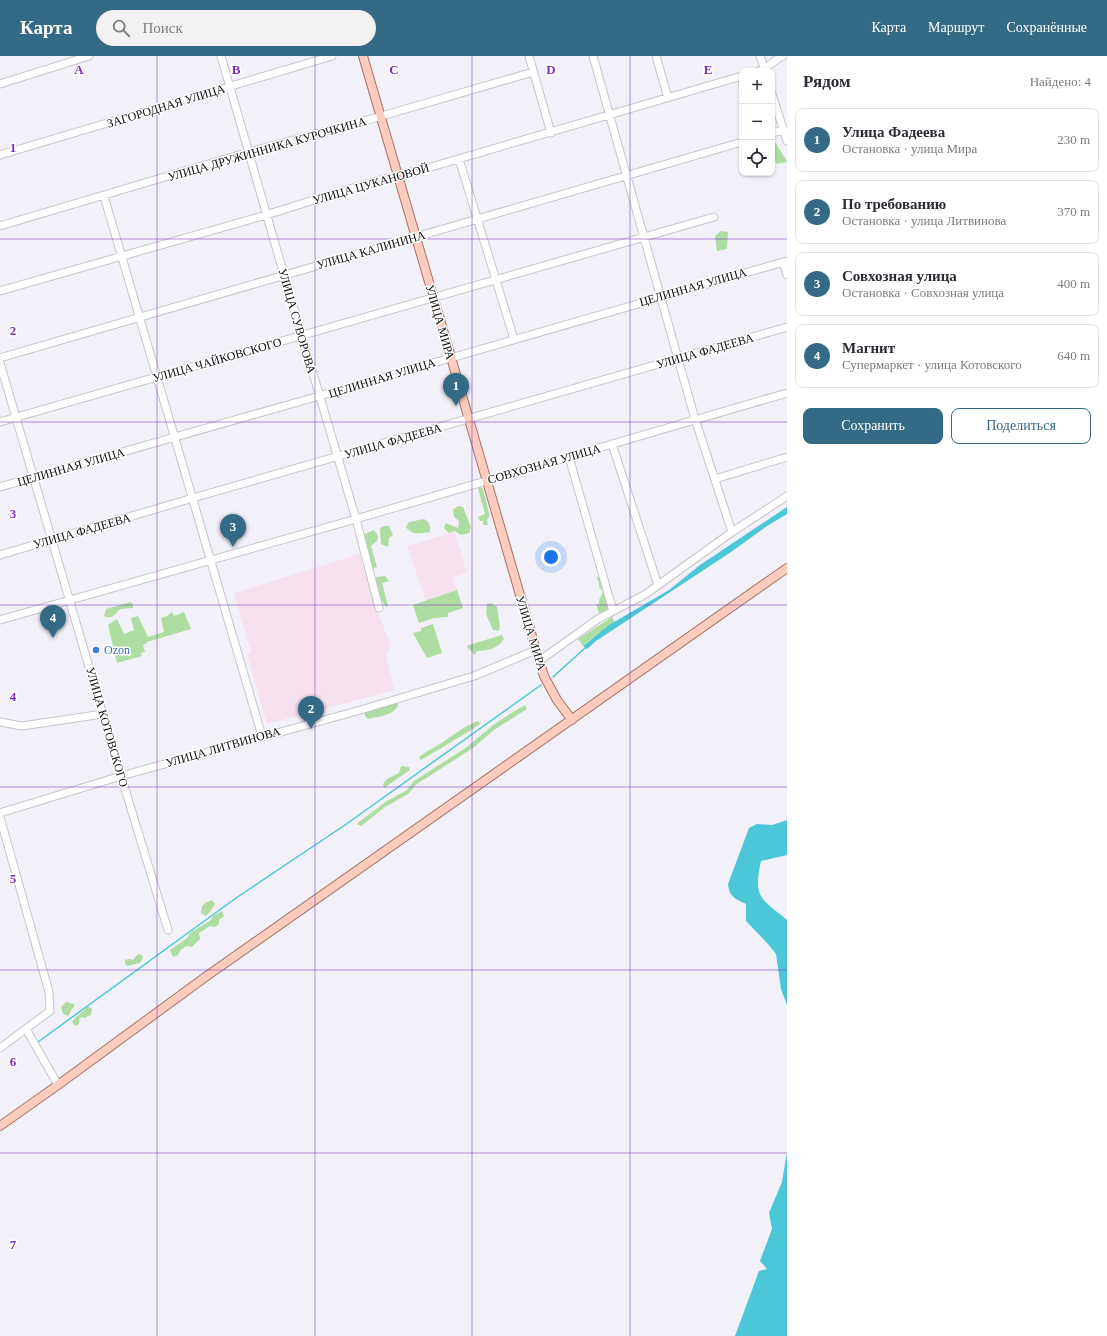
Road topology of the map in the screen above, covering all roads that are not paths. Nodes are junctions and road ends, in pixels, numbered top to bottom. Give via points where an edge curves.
1 (89, 56) edge
2 (221, 56) edge
3 (332, 56) edge
4 (363, 56) edge
5 (529, 56) edge
6 (593, 56) edge
7 (656, 56) edge
8 (760, 56) edge
9 (783, 56) edge
10 (762, 68) edge
11 (765, 68) edge
12 (534, 72) junction
13 (739, 77) edge
14 (0, 84) edge
15 (230, 87) junction
16 (668, 98) junction
17 (775, 104) edge
18 (609, 115) junction
19 (381, 116) junction
20 (783, 130) junction
21 (775, 132) edge
22 (551, 133) junction
23 (787, 141) edge
24 (739, 143) edge
25 (249, 152) junction
26 (0, 156) edge
27 (459, 159) junction
28 (398, 175) junction
29 (626, 175) junction
30 (104, 196) junction
31 (266, 214) junction
32 (714, 217) dead end
33 (477, 219) junction
34 (0, 226) edge
35 (415, 237) junction
36 (643, 237) junction
37 (121, 255) junction
38 (785, 261) edge
39 (284, 275) junction
40 (787, 275) edge
41 (496, 279) junction
42 (0, 291) edge
43 (433, 297) junction
44 (660, 297) junction
45 (140, 317) junction
46 (787, 328) edge
47 (302, 336) junction
48 (514, 339) junction
49 (0, 358) edge
50 (451, 358) junction
51 (678, 359) junction
52 (0, 363) edge
53 (157, 376) junction
54 (787, 392) edge
55 (319, 396) junction
56 (16, 417) junction
57 (469, 419) junction
58 (695, 419) junction
59 (0, 422) edge
60 (175, 437) junction
61 (612, 444) junction
62 (337, 457) junction
63 (569, 457) junction
64 (787, 457) edge
65 (34, 478) junction
66 (715, 479) junction
67 (488, 480) junction
68 (0, 487) edge
69 (787, 496) edge
70 (193, 498) junction
71 (356, 519) junction
72 (732, 532) junction
73 (52, 540) junction
74 (0, 555) edge
75 (211, 560) junction
76 (787, 568) edge
77 (658, 584) junction
78 (69, 600) junction
79 (380, 608) dead end
80 (613, 611) junction
81 (0, 620) edge
82 (536, 650) junction
83 (539, 661) junction
84 (103, 714) junction
85 (572, 720) junction
86 (0, 722) edge
87 (262, 736) junction
88 (121, 776) junction
89 (0, 813) edge
90 (0, 817) edge
91 (168, 930) dead end
92 (26, 1029) junction
93 (0, 1048) edge
94 (58, 1085) junction
95 (0, 1126) edge

1 - 14 street
2 - 15 street, УЛИЦА СУВОРОВА
3 - 15 street, ЗАГОРОДНАЯ УЛИЦА
4 - 19 main road, УЛИЦА МИРА
5 - 12 street
6 - 18 street
7 - 16 street
8 - 10 street
9 - 11 street
12 - 19 street, УЛИЦА ДРУЖИННИКА КУРОЧКИНА
12 - 22 street
13 - 16 street, УЛИЦА ЦУКАНОВОЙ
15 - 25 street, УЛИЦА СУВОРОВА
15 - 26 street, ЗАГОРОДНАЯ УЛИЦА
16 - 18 street, УЛИЦА ЦУКАНОВОЙ
17 - 20 street
18 - 22 street, УЛИЦА ЦУКАНОВОЙ
18 - 29 street
19 - 25 street, УЛИЦА ДРУЖИННИКА КУРОЧКИНА
19 - 28 main road, УЛИЦА МИРА
20 - 21 street
20 - 23 street
22 - 27 street, УЛИЦА ЦУКАНОВОЙ
24 - 29 street, УЛИЦА КАЛИНИНА
25 - 30 street, УЛИЦА ДРУЖИННИКА КУРОЧКИНА
25 - 31 street, УЛИЦА СУВОРОВА
27 - 28 street, УЛИЦА ЦУКАНОВОЙ
27 - 33 street
28 - 31 street, УЛИЦА ЦУКАНОВОЙ
28 - 35 main road, УЛИЦА МИРА
29 - 33 street, УЛИЦА КАЛИНИНА
29 - 36 street
30 - 34 street, УЛИЦА ДРУЖИННИКА КУРОЧКИНА
30 - 37 street
31 - 37 street, УЛИЦА ЦУКАНОВОЙ
31 - 39 street, УЛИЦА СУВОРОВА
32 - 36 street, УЛИЦА ЧАЙКОВСКОГО
33 - 35 street, УЛИЦА КАЛИНИНА
33 - 41 street
35 - 39 street, УЛИЦА КАЛИНИНА
35 - 43 main road, УЛИЦА МИРА
36 - 41 street, УЛИЦА ЧАЙКОВСКОГО
36 - 44 street
37 - 42 street, УЛИЦА ЦУКАНОВОЙ
37 - 45 street
38 - 40 street
38 - 44 street, ЦЕЛИННАЯ УЛИЦА
39 - 45 street, УЛИЦА КАЛИНИНА
39 - 47 street, УЛИЦА СУВОРОВА
41 - 43 street, УЛИЦА ЧАЙКОВСКОГО
41 - 48 street
43 - 47 street, УЛИЦА ЧАЙКОВСКОГО
43 - 50 main road, УЛИЦА МИРА
44 - 48 street, ЦЕЛИННАЯ УЛИЦА
44 - 51 street
45 - 49 street, УЛИЦА КАЛИНИНА
45 - 53 street
46 - 51 street, УЛИЦА ФАДЕЕВА
47 - 53 street, УЛИЦА ЧАЙКОВСКОГО
47 - 55 street, УЛИЦА СУВОРОВА
48 - 50 street, ЦЕЛИННАЯ УЛИЦА
50 - 55 street, ЦЕЛИННАЯ УЛИЦА
50 - 57 main road, УЛИЦА МИРА
51 - 57 street, УЛИЦА ФАДЕЕВА
51 - 58 street
52 - 56 street, УЛИЦА КОТОВСКОГО
53 - 56 street, УЛИЦА ЧАЙКОВСКОГО
53 - 60 street
54 - 58 street, СОВХОЗНАЯ УЛИЦА
55 - 60 street, ЦЕЛИННАЯ УЛИЦА
55 - 62 street, УЛИЦА СУВОРОВА
56 - 59 street, УЛИЦА ЧАЙКОВСКОГО
56 - 65 street, УЛИЦА КОТОВСКОГО
57 - 62 street, УЛИЦА ФАДЕЕВА
57 - 67 main road, УЛИЦА МИРА
58 - 61 street, СОВХОЗНАЯ УЛИЦА
58 - 66 street
60 - 65 street, ЦЕЛИННАЯ УЛИЦА
60 - 70 street
61 - 63 street, СОВХОЗНАЯ УЛИЦА
61 - 77 street
62 - 70 street, УЛИЦА ФАДЕЕВА
62 - 71 street, УЛИЦА СУВОРОВА
63 - 67 street, СОВХОЗНАЯ УЛИЦА
63 - 80 street
64 - 66 street
65 - 68 street, ЦЕЛИННАЯ УЛИЦА
65 - 73 street, УЛИЦА КОТОВСКОГО
66 - 72 street
67 - 71 street, СОВХОЗНАЯ УЛИЦА
67 - 82 main road, УЛИЦА МИРА
69 - 72 street
70 - 73 street, УЛИЦА ФАДЕЕВА
70 - 75 street
71 - 75 street, СОВХОЗНАЯ УЛИЦА
71 - 79 street, УЛИЦА СУВОРОВА
72 - 77 street
73 - 74 street, УЛИЦА ФАДЕЕВА
73 - 78 street, УЛИЦА КОТОВСКОГО
75 - 78 street, СОВХОЗНАЯ УЛИЦА
75 - 87 street
76 - 85 main road
77 - 80 street via 646,594
78 - 81 street, СОВХОЗНАЯ УЛИЦА
78 - 84 street, УЛИЦА КОТОВСКОГО
80 - 83 street
82 - 83 main road, УЛИЦА МИРА
82 - 87 street, УЛИЦА ЛИТВИНОВА via 474,676
83 - 85 main road, УЛИЦА МИРА via 557,700
84 - 86 street via 22,726
84 - 88 street, УЛИЦА КОТОВСКОГО
85 - 94 main road via 204,978
87 - 88 street, УЛИЦА ЛИТВИНОВА
88 - 89 street, УЛИЦА ЛИТВИНОВА
88 - 91 street, УЛИЦА КОТОВСКОГО
90 - 92 street via 49,992 50,1011
92 - 93 street
92 - 94 street
94 - 95 main road

